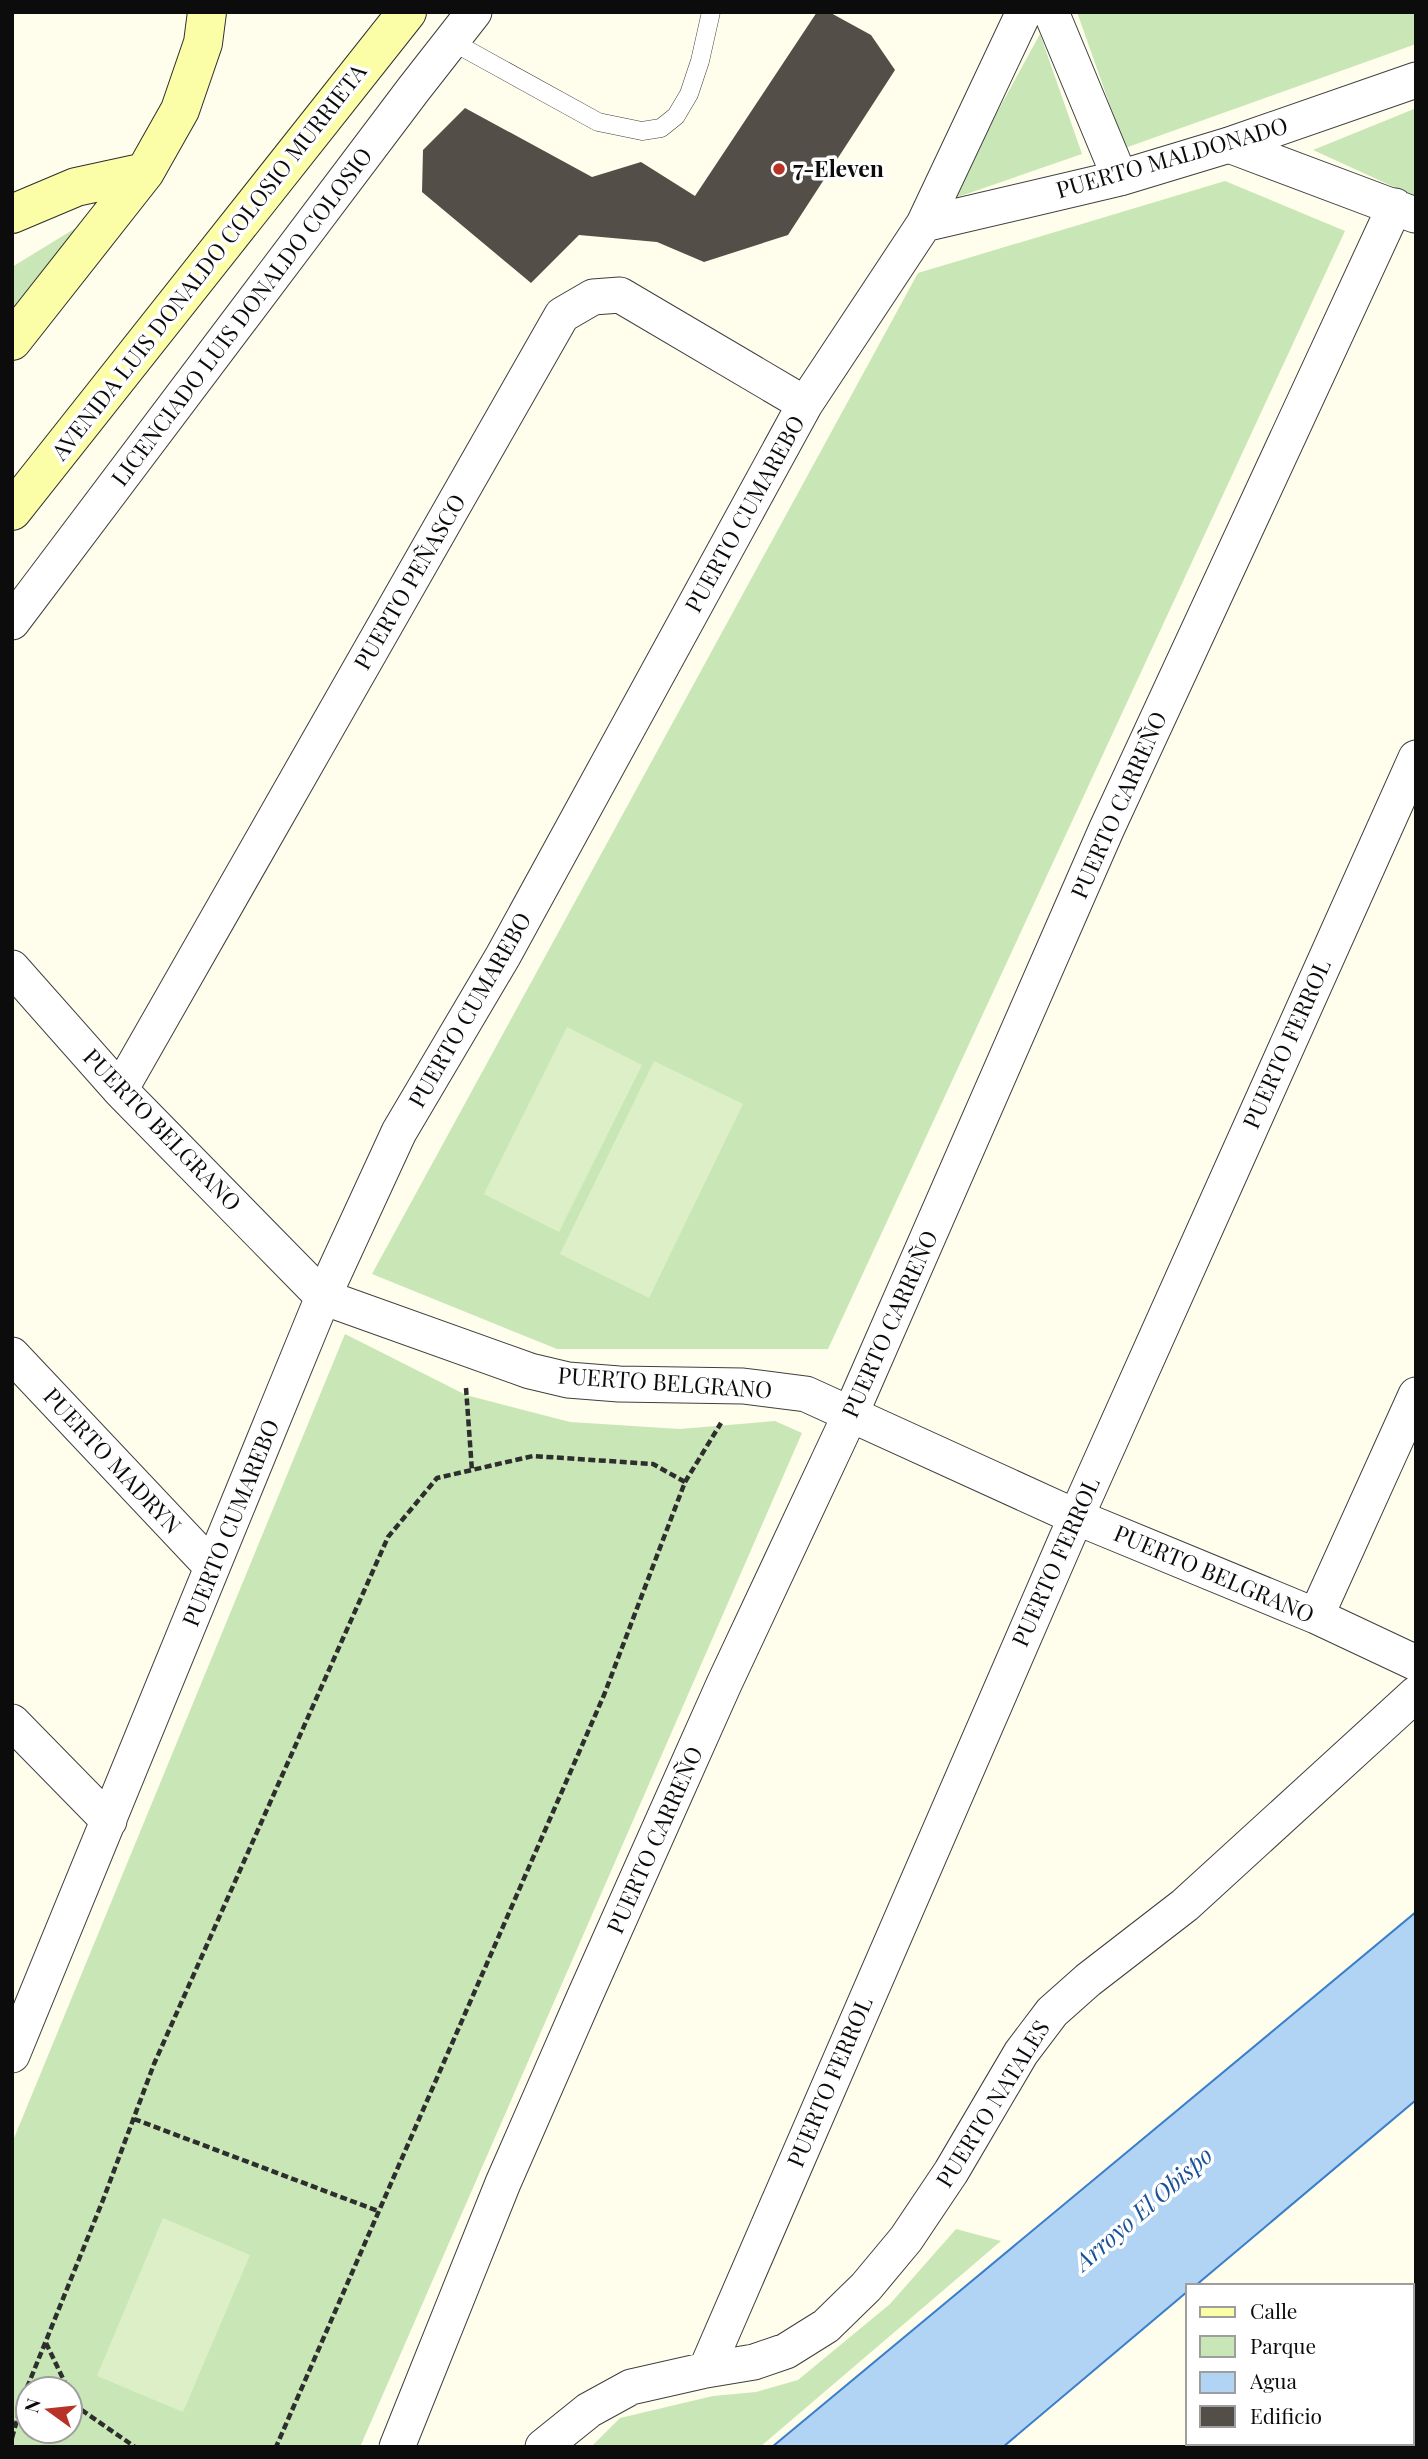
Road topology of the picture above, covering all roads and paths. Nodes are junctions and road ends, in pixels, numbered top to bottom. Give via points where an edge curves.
1 (207, 12) edge
2 (407, 12) edge
3 (474, 12) edge
4 (711, 12) edge
5 (1024, 12) edge
6 (1051, 12) edge
7 (451, 41) junction
8 (1416, 80) edge
9 (1229, 145) junction
10 (145, 172) junction
11 (1120, 178) junction
12 (1406, 211) edge
13 (12, 214) edge
14 (925, 224) junction
15 (12, 341) edge
16 (805, 404) junction
17 (12, 511) edge
18 (12, 622) edge
19 (1416, 758) edge
20 (12, 968) edge
21 (120, 1090) junction
22 (323, 1297) junction
23 (464, 1348) junction
24 (12, 1355) edge
25 (743, 1386) junction
26 (1416, 1395) edge
27 (851, 1413) junction
28 (472, 1471) junction
29 (685, 1482) junction
30 (1076, 1517) junction
31 (212, 1567) junction
32 (1316, 1616) junction
33 (1416, 1663) edge
34 (1416, 1694) edge
35 (12, 1722) edge
36 (109, 1821) junction
37 (12, 2054) edge
38 (134, 2119) junction
39 (379, 2211) junction
40 (46, 2343) junction
41 (706, 2370) junction
42 (61, 2375) edge
43 (84, 2412) edge
44 (12, 2438) edge
45 (135, 2447) edge
46 (276, 2447) edge
47 (397, 2447) edge
48 (543, 2447) edge

1 - 10 main road via 203,43 180,110
2 - 17 main road, AVENIDA LUIS DONALDO COLOSIO MURRIETA
3 - 7 street, LICENCIADO LUIS DONALDO COLOSIO
4 - 7 lane via 689,94 676,116 661,128 642,131 598,121
5 - 14 street, PUERTO CUMAREBO
6 - 11 street
7 - 18 street, LICENCIADO LUIS DONALDO COLOSIO
8 - 9 street, PUERTO MALDONADO
9 - 11 street, PUERTO MALDONADO
9 - 12 street
10 - 13 main road via 76,187
10 - 15 main road
11 - 14 street, PUERTO MALDONADO
12 - 27 street, PUERTO CARREÑO via 1107,828
14 - 16 street, PUERTO CUMAREBO
16 - 21 street, PUERTO PEÑASCO via 620,295 593,297 562,315
16 - 22 street, PUERTO CUMAREBO via 503,956 399,1132
19 - 30 street, PUERTO FERROL
20 - 21 street, PUERTO BELGRANO
21 - 22 street, PUERTO BELGRANO
22 - 23 street, PUERTO BELGRANO
22 - 31 street, PUERTO CUMAREBO
23 - 25 street, PUERTO BELGRANO via 568,1380
23 - 28 path
24 - 31 street, PUERTO MADRYN
25 - 27 street, PUERTO BELGRANO via 806,1394
25 - 29 path
26 - 32 street
27 - 30 street, PUERTO BELGRANO
27 - 47 street, PUERTO CARREÑO via 573,2023
28 - 29 path via 533,1456 653,1464
28 - 38 path via 437,1478 388,1537 154,2064
29 - 39 path via 604,1695
30 - 32 street, PUERTO BELGRANO
30 - 41 street, PUERTO FERROL
31 - 36 street, PUERTO CUMAREBO
32 - 33 street, PUERTO BELGRANO
34 - 41 street, PUERTO NATALES via 1185,1905 1052,2012 1021,2053 906,2239 827,2326 786,2351
35 - 36 street
36 - 37 street, PUERTO CUMAREBO
38 - 39 path
38 - 40 path
39 - 46 path
40 - 42 path
40 - 44 path
41 - 48 street, PUERTO NATALES via 631,2387 589,2410
43 - 45 path

